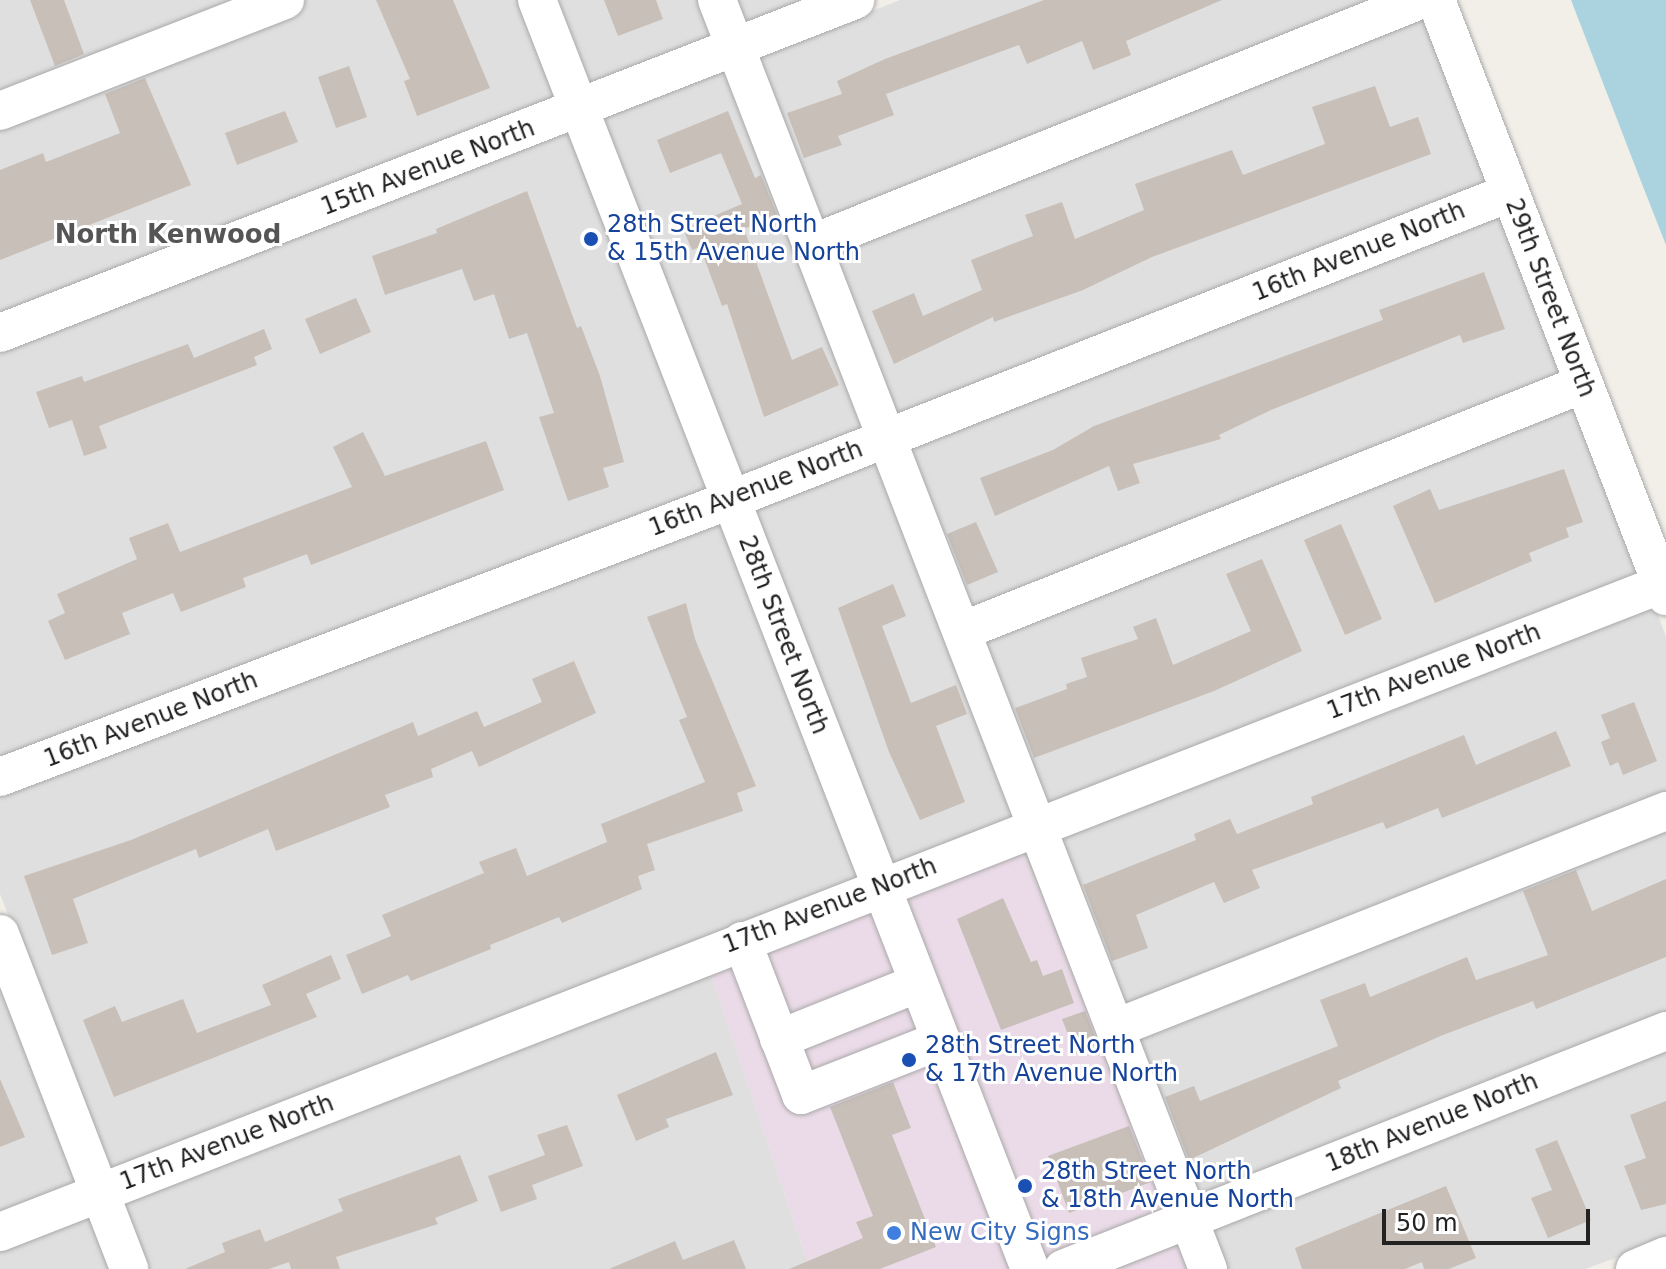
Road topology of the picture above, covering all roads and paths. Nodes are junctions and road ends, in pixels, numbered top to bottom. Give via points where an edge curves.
1 (285, 0) edge
2 (537, 0) edge
3 (717, 0) edge
4 (855, 0) edge
5 (1420, 0) edge
6 (1436, 0) edge
7 (736, 48) junction
8 (580, 110) junction
9 (0, 111) edge
10 (1509, 193) junction
11 (811, 244) junction
12 (0, 333) edge
13 (1583, 384) junction
14 (887, 439) junction
15 (730, 500) junction
16 (1664, 590) edge
17 (962, 631) junction
18 (0, 777) edge
19 (1666, 811) edge
20 (1038, 825) junction
21 (881, 886) junction
22 (0, 934) edge
23 (742, 941) junction
24 (918, 983) junction
25 (1116, 1028) junction
26 (1666, 1031) edge
27 (779, 1039) junction
28 (941, 1040) junction
29 (100, 1193) junction
30 (1189, 1219) junction
31 (0, 1232) edge
32 (1666, 1256) edge
33 (1119, 1259) edge
34 (129, 1269) edge
35 (1030, 1269) edge
36 (1063, 1269) edge
37 (1208, 1269) edge
38 (1635, 1269) edge

1 - 9 street
2 - 8 street, 28th Street North
3 - 7 street
4 - 7 street, 15th Avenue North
5 - 11 street
6 - 10 street, 29th Street North
7 - 8 street, 15th Avenue North
7 - 11 street
8 - 12 street, 15th Avenue North
8 - 15 street, 28th Street North
10 - 13 street, 29th Street North
10 - 14 street, 16th Avenue North
11 - 14 street
13 - 16 street, 29th Street North
13 - 17 street
14 - 15 street, 16th Avenue North
14 - 17 street
15 - 18 street, 16th Avenue North
15 - 21 street, 28th Street North
16 - 20 street, 17th Avenue North
17 - 20 street
19 - 25 street
20 - 21 street, 17th Avenue North
20 - 25 street
21 - 23 street, 17th Avenue North
21 - 24 street, 28th Street North
22 - 29 street
23 - 27 street
23 - 29 street, 17th Avenue North
24 - 27 street
24 - 28 street, 28th Street North
25 - 30 street
26 - 30 street, 18th Avenue North
27 - 28 street via 801,1095
28 - 35 street, 28th Street North
29 - 31 street, 17th Avenue North
29 - 34 street
30 - 33 street, 18th Avenue North
30 - 37 street
32 - 38 street
33 - 36 street, 18th Avenue North

